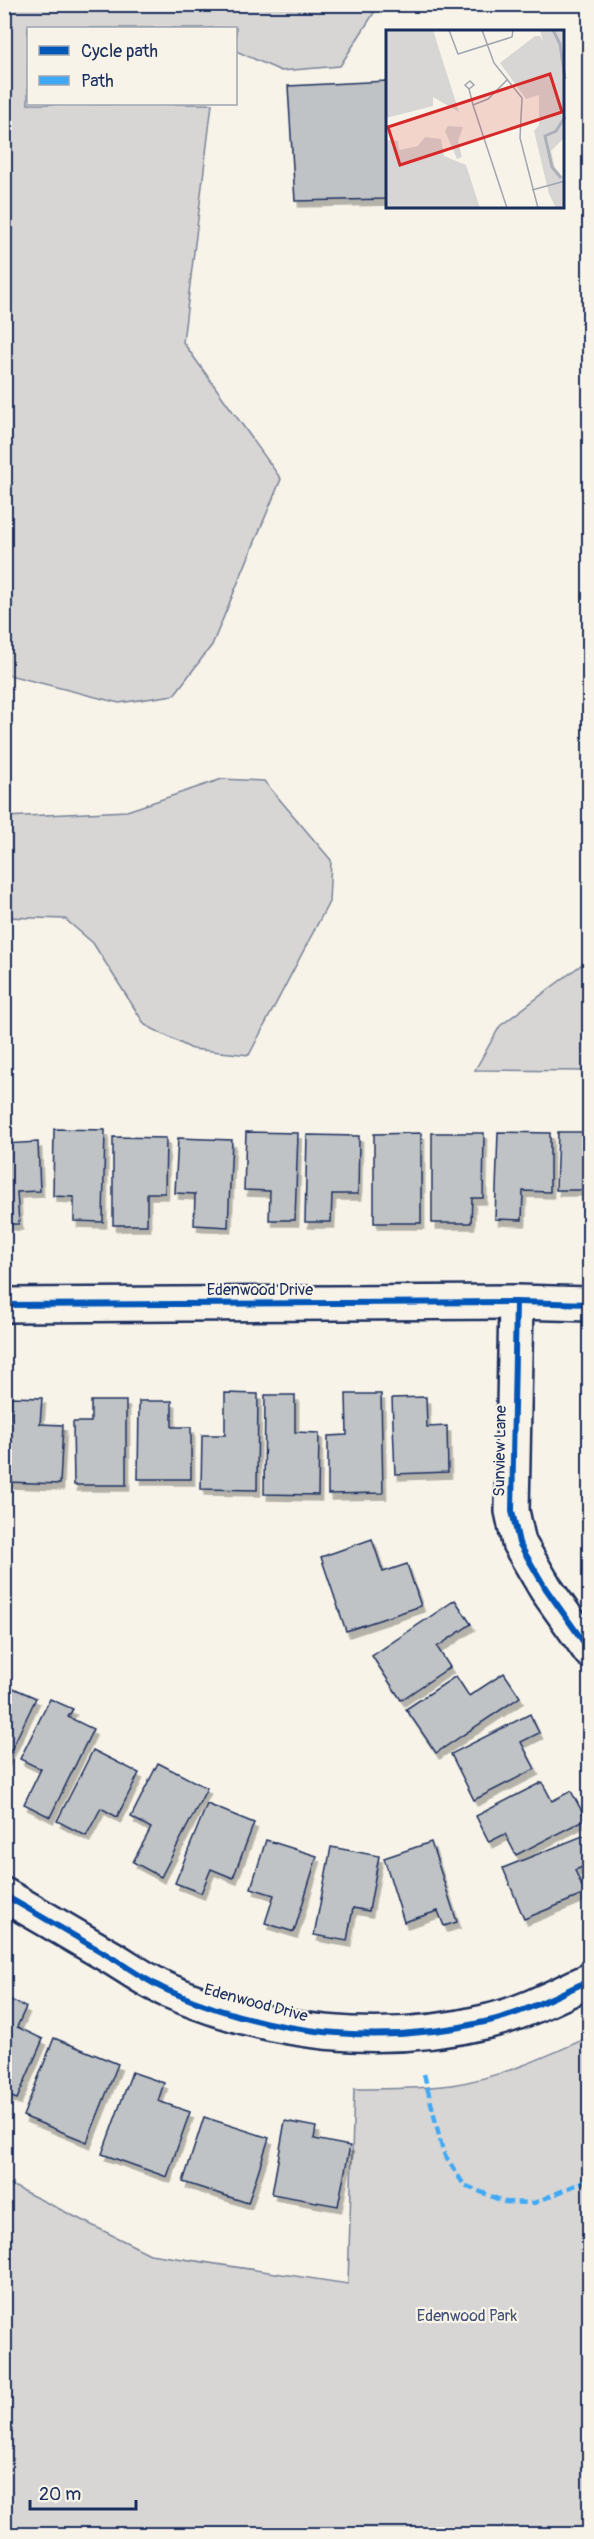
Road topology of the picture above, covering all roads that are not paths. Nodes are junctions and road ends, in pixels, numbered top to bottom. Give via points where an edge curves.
1 (516, 1302) junction
2 (590, 1304) edge
3 (4, 1305) edge
4 (590, 1651) edge
5 (4, 1895) edge
6 (590, 1980) edge

1 - 2 street, Edenwood Drive
1 - 3 street, Edenwood Drive
1 - 4 street, Sunview Lane via 512,1511 519,1543
5 - 6 street, Edenwood Drive via 168,1991 295,2030 379,2036 438,2031 491,2020

